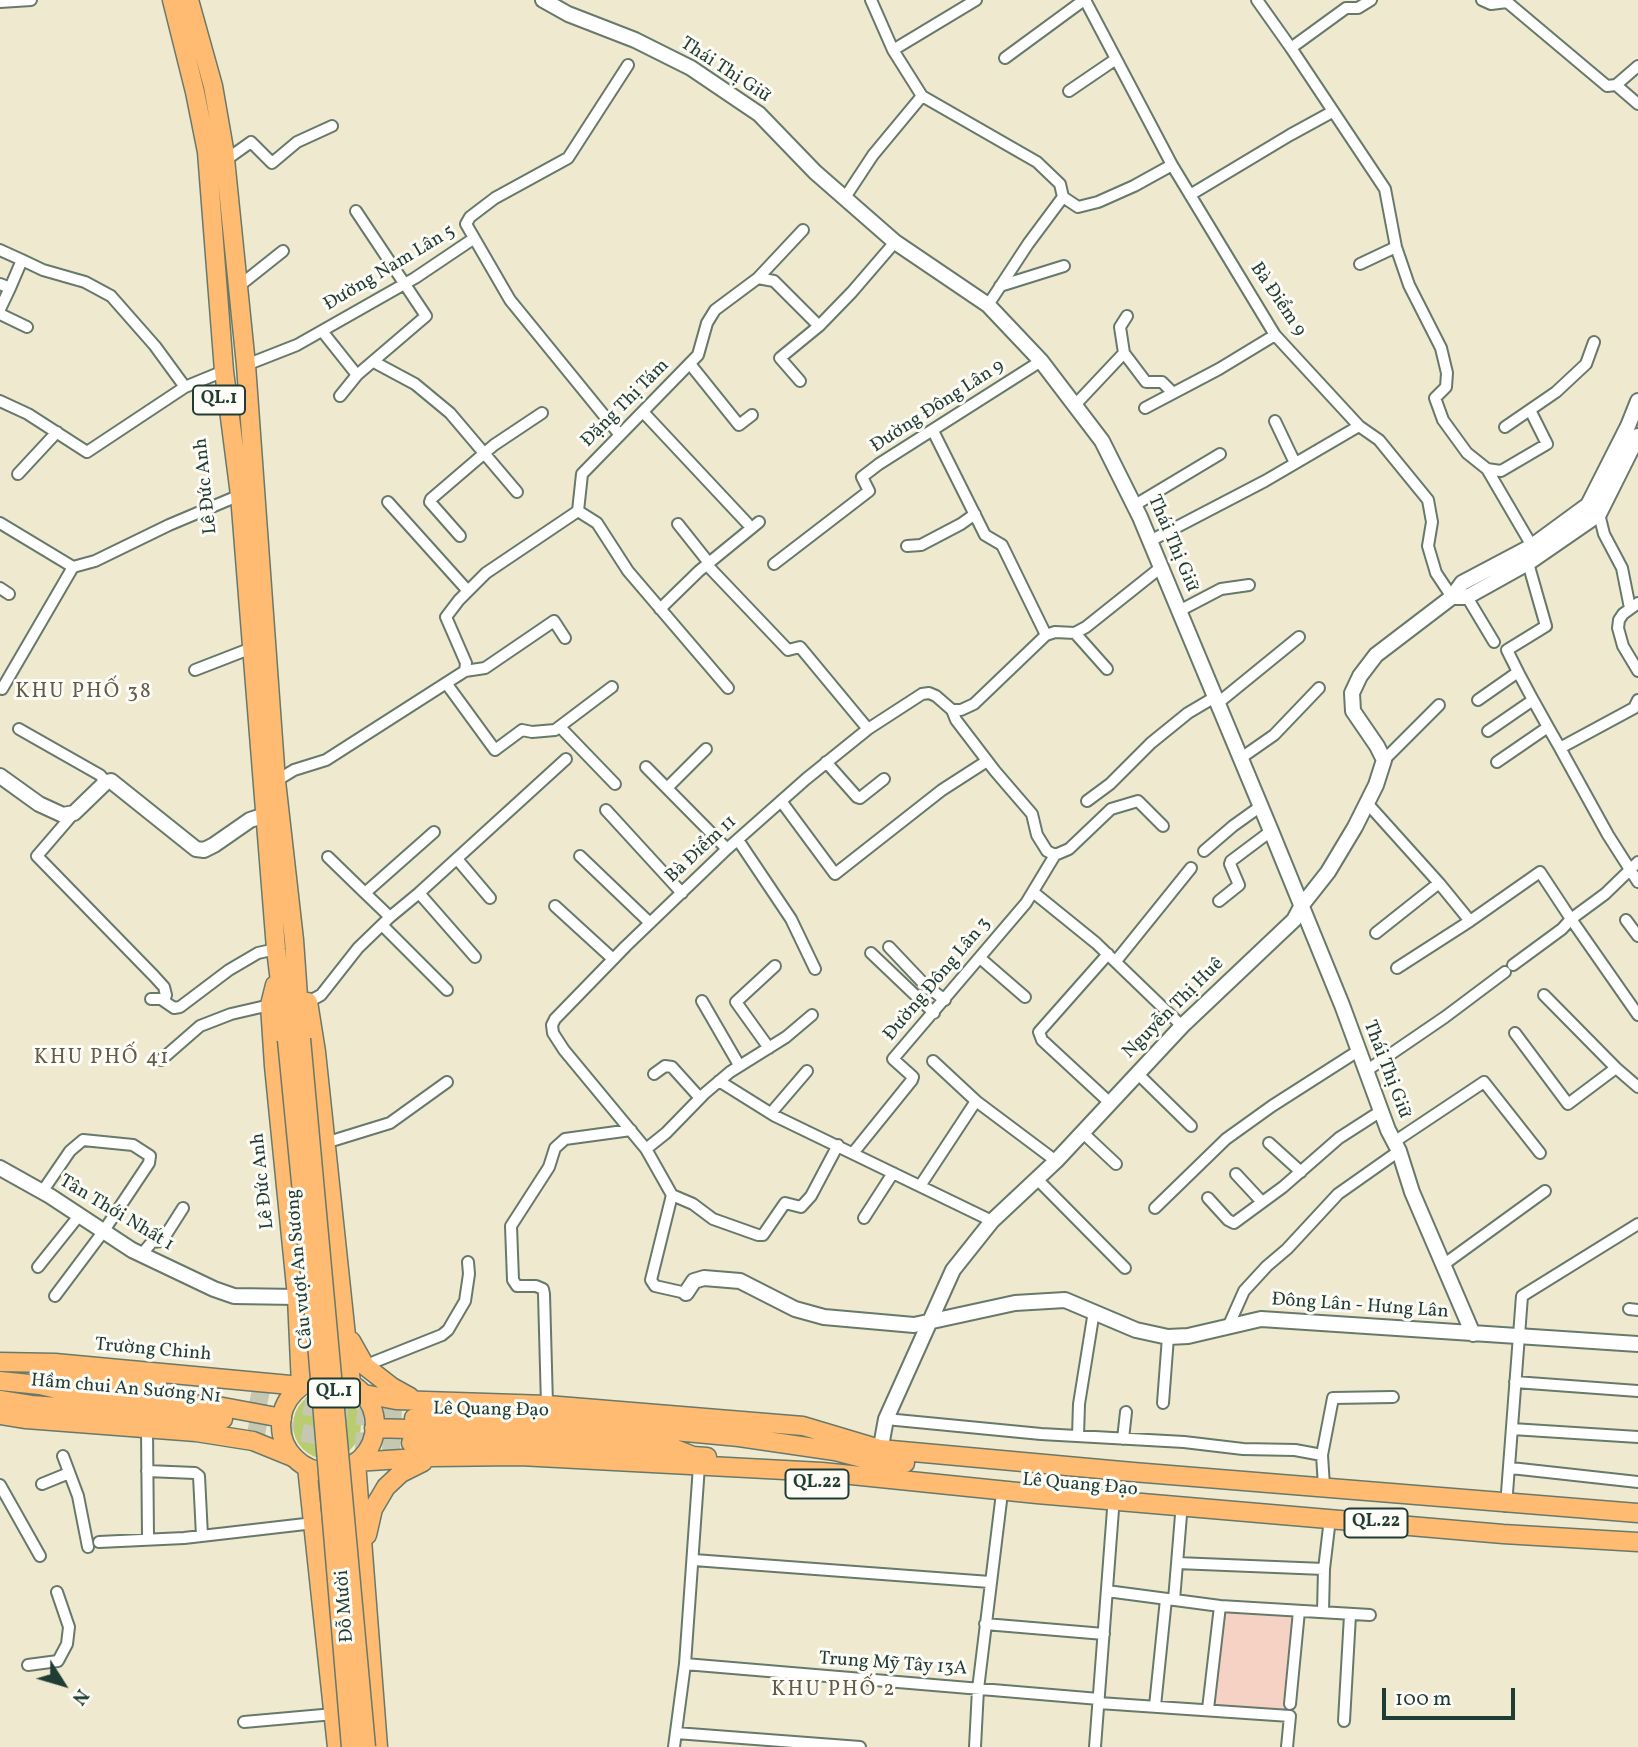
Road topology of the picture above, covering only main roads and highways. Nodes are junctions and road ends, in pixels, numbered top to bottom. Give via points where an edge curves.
1 (160, 0) edge
2 (172, 0) edge
3 (189, 0) edge
4 (202, 0) edge
5 (198, 134) junction
6 (249, 364) junction
7 (235, 497) junction
8 (264, 808) junction
9 (288, 972) junction
10 (294, 1039) junction
11 (345, 1321) junction
12 (299, 1326) junction
13 (0, 1362) edge
14 (0, 1375) edge
15 (0, 1381) edge
16 (301, 1386) junction
17 (358, 1389) junction
18 (78, 1394) junction
19 (251, 1394) tunnel mouth
20 (411, 1397) junction
21 (0, 1398) edge
22 (0, 1415) edge
23 (636, 1417) junction
24 (282, 1418) junction
25 (414, 1418) tunnel mouth
26 (249, 1423) tunnel mouth
27 (761, 1423) junction
28 (374, 1428) junction
29 (606, 1435) junction
30 (411, 1443) tunnel mouth
31 (796, 1445) junction
32 (879, 1455) junction
33 (425, 1461) junction
34 (301, 1462) junction
35 (356, 1462) junction
36 (697, 1465) junction
37 (1116, 1474) junction
38 (1037, 1499) junction
39 (1113, 1505) junction
40 (1506, 1506) junction
41 (1638, 1513) edge
42 (1638, 1521) edge
43 (1638, 1542) edge
44 (365, 1544) junction
45 (1638, 1550) edge
46 (318, 1559) junction
47 (337, 1747) edge
48 (352, 1747) edge
49 (366, 1747) edge
50 (378, 1747) edge

1 - 5 main road, Lê Đức Anh / QL.1
2 - 5 main road, Lê Đức Anh / QL.1
3 - 6 main road, Lê Đức Anh / QL.1 via 213,86 224,149
4 - 6 main road, Lê Đức Anh / QL.1 via 223,91
5 - 7 main road, Lê Đức Anh / QL.1 via 207,152 220,372
6 - 9 main road, Lê Đức Anh / QL.1
7 - 8 main road, Lê Đức Anh / QL.1
7 - 8 main road, Lê Đức Anh / QL.1 via 253,784
8 - 9 main road, Lê Đức Anh / QL.1 via 276,949
9 - 10 main road, Lê Đức Anh / QL.1
9 - 11 main road, Lê Đức Anh / QL.1 via 308,1002
9 - 12 main road, Lê Đức Anh / QL.1 via 271,1005
10 - 48 main road, Cầu vượt An Sương / QL.1, bridge
10 - 49 main road, Cầu vượt An Sương / QL.1, bridge
11 - 12 main road via 318,1331
11 - 17 main road, Lê Đức Anh / QL.1
11 - 20 main road via 356,1329 373,1362
11 - 20 main road via 365,1366
12 - 16 main road, Lê Đức Anh / QL.1
13 - 16 main road, Trường Chinh
14 - 19 main road
15 - 18 main road
16 - 17 main road via 326,1378
16 - 24 main road via 285,1406
17 - 20 main road, Lê Quang Đạo / QL.22
17 - 28 main road via 372,1406
18 - 21 main road
18 - 24 main road via 223,1407
20 - 23 main road, Lê Quang Đạo / QL.22 via 547,1405
21 - 26 main road, Hầm chui An Sương N1 via 31,1405
22 - 34 main road via 196,1432 253,1441
23 - 25 main road
23 - 27 main road, Lê Quang Đạo / QL.22
23 - 29 main road, Lê Quang Đạo / QL.22
23 - 31 main road, Lê Quang Đạo / QL.22
24 - 34 main road via 286,1446
27 - 31 main road
27 - 32 main road, Lê Quang Đạo / QL.22 via 803,1426
28 - 29 main road, Lê Quang Đạo
28 - 35 main road via 371,1444
29 - 36 main road, Lê Quang Đạo / QL.22 via 657,1442
30 - 36 main road via 558,1446
31 - 32 main road, Lê Quang Đạo / QL.22
32 - 37 main road, Lê Quang Đạo / QL.22
33 - 35 main road, Lê Quang Đạo / QL.22
33 - 36 main road, Lê Quang Đạo / QL.22 via 520,1456 554,1464
33 - 44 main road via 391,1496
34 - 35 main road via 332,1472
34 - 46 main road, Đỗ Mười
35 - 44 main road, Đỗ Mười
36 - 38 main road, Lê Quang Đạo / QL.22 via 1001,1501
36 - 38 main road, Lê Quang Đạo / QL.22 via 750,1460
37 - 40 main road, Lê Quang Đạo / QL.22
37 - 40 main road, Lê Quang Đạo / QL.22 via 1324,1486
38 - 39 main road, Lê Quang Đạo / QL.22
39 - 43 main road, Lê Quang Đạo / QL.22
39 - 45 main road, Lê Quang Đạo / QL.22 via 1181,1515
40 - 41 main road, Lê Quang Đạo / QL.22
40 - 42 main road, Lê Quang Đạo / QL.22
44 - 46 main road via 332,1544
44 - 50 main road, Đỗ Mười
46 - 47 main road, Đỗ Mười

